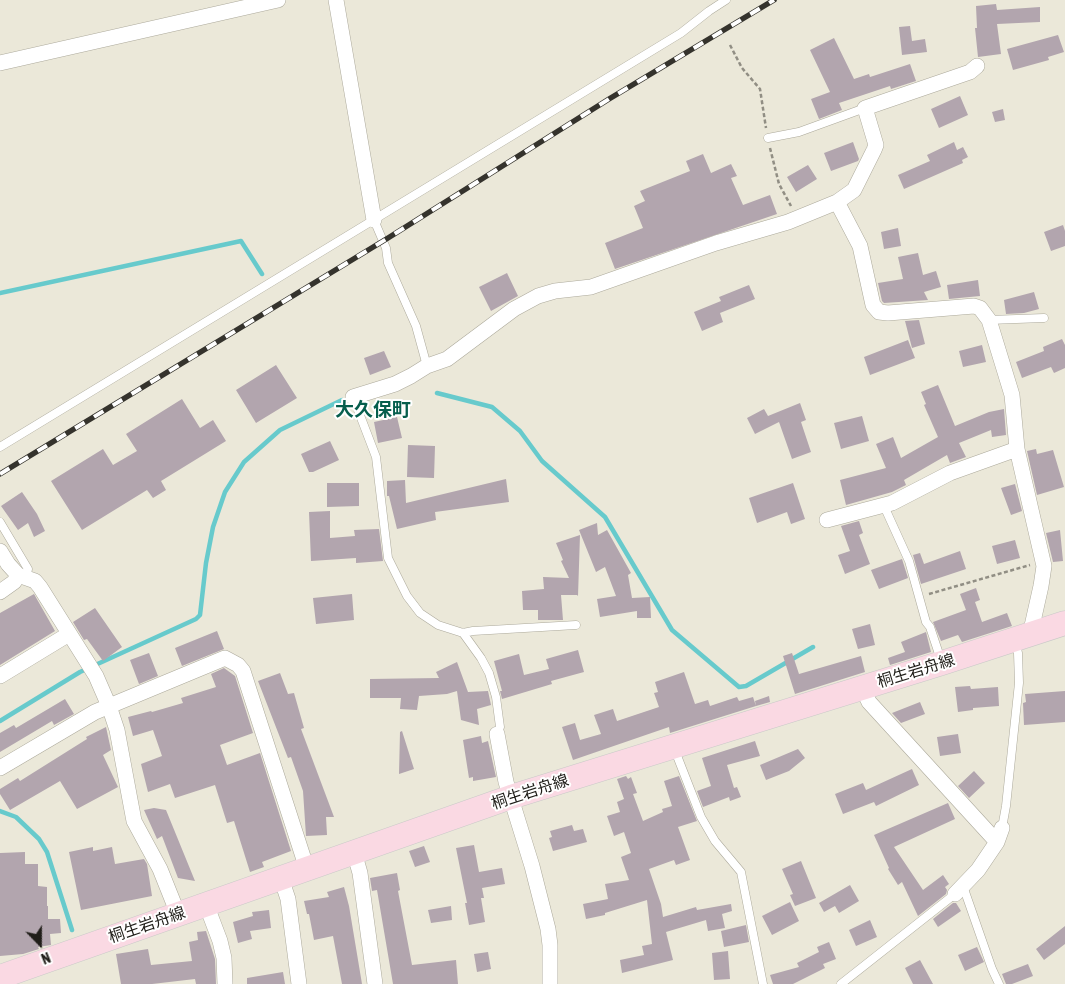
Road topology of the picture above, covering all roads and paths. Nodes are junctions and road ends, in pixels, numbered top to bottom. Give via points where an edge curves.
1 (278, 0) edge
2 (336, 0) edge
3 (726, 0) edge
4 (0, 62) edge
5 (977, 66) dead end
6 (865, 108) junction
7 (768, 138) dead end
8 (837, 202) junction
9 (374, 220) junction
10 (1044, 318) dead end
11 (989, 320) junction
12 (426, 366) junction
13 (353, 397) joint
14 (0, 447) edge
15 (1018, 449) junction
16 (884, 506) junction
17 (827, 520) dead end
18 (0, 522) edge
19 (0, 551) edge
20 (1044, 562) junction
21 (22, 576) junction
22 (2, 586) edge
23 (919, 597) junction
24 (1065, 623) edge
25 (576, 625) dead end
26 (69, 634) junction
27 (463, 634) junction
28 (1023, 638) junction
29 (942, 663) junction
30 (0, 676) edge
31 (862, 688) junction
32 (109, 706) junction
33 (498, 734) joint
34 (673, 746) junction
35 (0, 768) edge
36 (511, 798) junction
37 (999, 835) junction
38 (354, 852) junction
39 (307, 869) junction
40 (280, 878) junction
41 (959, 890) junction
42 (206, 904) junction
43 (178, 914) junction
44 (0, 976) edge
45 (225, 984) edge
46 (299, 984) edge
47 (375, 984) edge
48 (550, 984) edge
49 (764, 984) edge
50 (841, 984) edge
51 (999, 984) edge

1 - 4 street
2 - 9 street
3 - 9 lane via 681,33
5 - 6 street via 970,72
6 - 7 lane via 799,132
6 - 8 street via 876,144 854,190
8 - 11 street via 860,246 872,305 879,312 888,314 974,306 980,308
8 - 12 street via 788,222 716,243 591,287 538,296 514,309 447,359
9 - 12 lane via 386,248 388,263 416,326
9 - 14 lane
10 - 11 lane
11 - 15 street via 1012,395
12 - 13 street via 395,384
13 - 27 lane via 376,457 388,558 407,596 420,613 438,625
15 - 16 street via 950,473
15 - 20 street
16 - 17 street
16 - 23 lane via 909,561
18 - 21 lane via 28,569
19 - 21 street via 8,564
20 - 23 path
20 - 28 street via 1032,626
21 - 22 street
21 - 26 street via 40,586
23 - 29 lane
24 - 28 main road, 桐生岩舟線
25 - 27 lane
26 - 30 street
26 - 32 street via 96,676
27 - 33 lane via 488,672 496,697
28 - 29 main road, 桐生岩舟線
28 - 37 lane via 1018,653 1019,684 1006,806
29 - 31 main road, 桐生岩舟線
31 - 34 main road, 桐生岩舟線
31 - 37 street via 870,702
32 - 35 street
32 - 39 street via 226,658 238,664 243,671
32 - 43 street via 117,730 134,821 160,869
33 - 36 street
34 - 36 main road, 桐生岩舟線
34 - 49 lane via 701,817 714,841 741,872
36 - 38 main road, 桐生岩舟線
36 - 48 street via 548,929
37 - 41 street via 978,870
38 - 39 main road, 桐生岩舟線
38 - 47 street via 360,873
39 - 40 main road, 桐生岩舟線
40 - 42 main road, 桐生岩舟線
40 - 46 street via 288,899
41 - 50 lane
41 - 51 lane
42 - 43 main road, 桐生岩舟線
42 - 45 street via 220,940
43 - 44 main road, 桐生岩舟線

